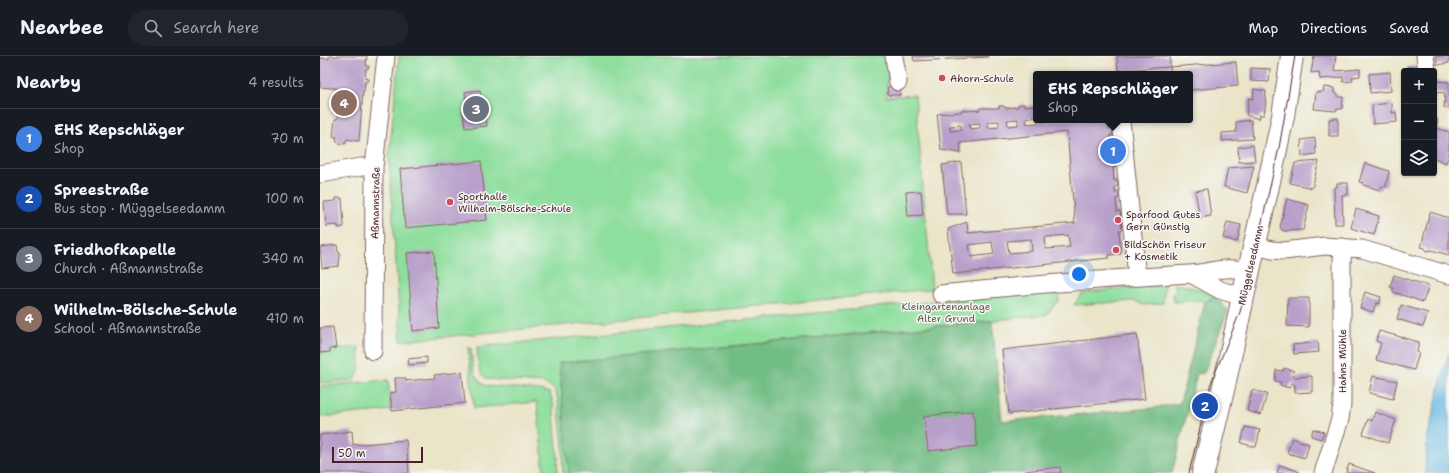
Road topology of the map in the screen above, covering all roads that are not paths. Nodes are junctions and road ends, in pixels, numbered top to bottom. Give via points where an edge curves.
1 (386, 56) edge
2 (894, 56) edge
3 (1292, 56) edge
4 (1425, 56) edge
5 (1427, 68) edge
6 (898, 82) dead end
7 (1120, 123) edge
8 (374, 167) junction
9 (320, 174) edge
10 (1255, 246) junction
11 (1343, 247) junction
12 (1249, 272) junction
13 (1191, 274) junction
14 (1449, 275) edge
15 (1137, 277) junction
16 (941, 294) dead end
17 (1243, 297) junction
18 (373, 351) dead end
19 (1203, 473) edge
20 (1323, 473) edge

1 - 8 street, Aßmannstraße
2 - 6 street
3 - 10 main road, Müggelseedamm via 1277,144
4 - 5 street
7 - 15 street
8 - 9 street
8 - 18 street, Aßmannstraße
10 - 11 street via 1284,251 1325,246
10 - 12 main road, Müggelseedamm
11 - 14 street via 1362,249
11 - 20 street, Hahns Mühle via 1342,404 1340,419
12 - 13 street via 1220,269
12 - 17 main road, Müggelseedamm
13 - 15 street
13 - 17 street via 1220,290
15 - 16 street
17 - 19 main road, Müggelseedamm

